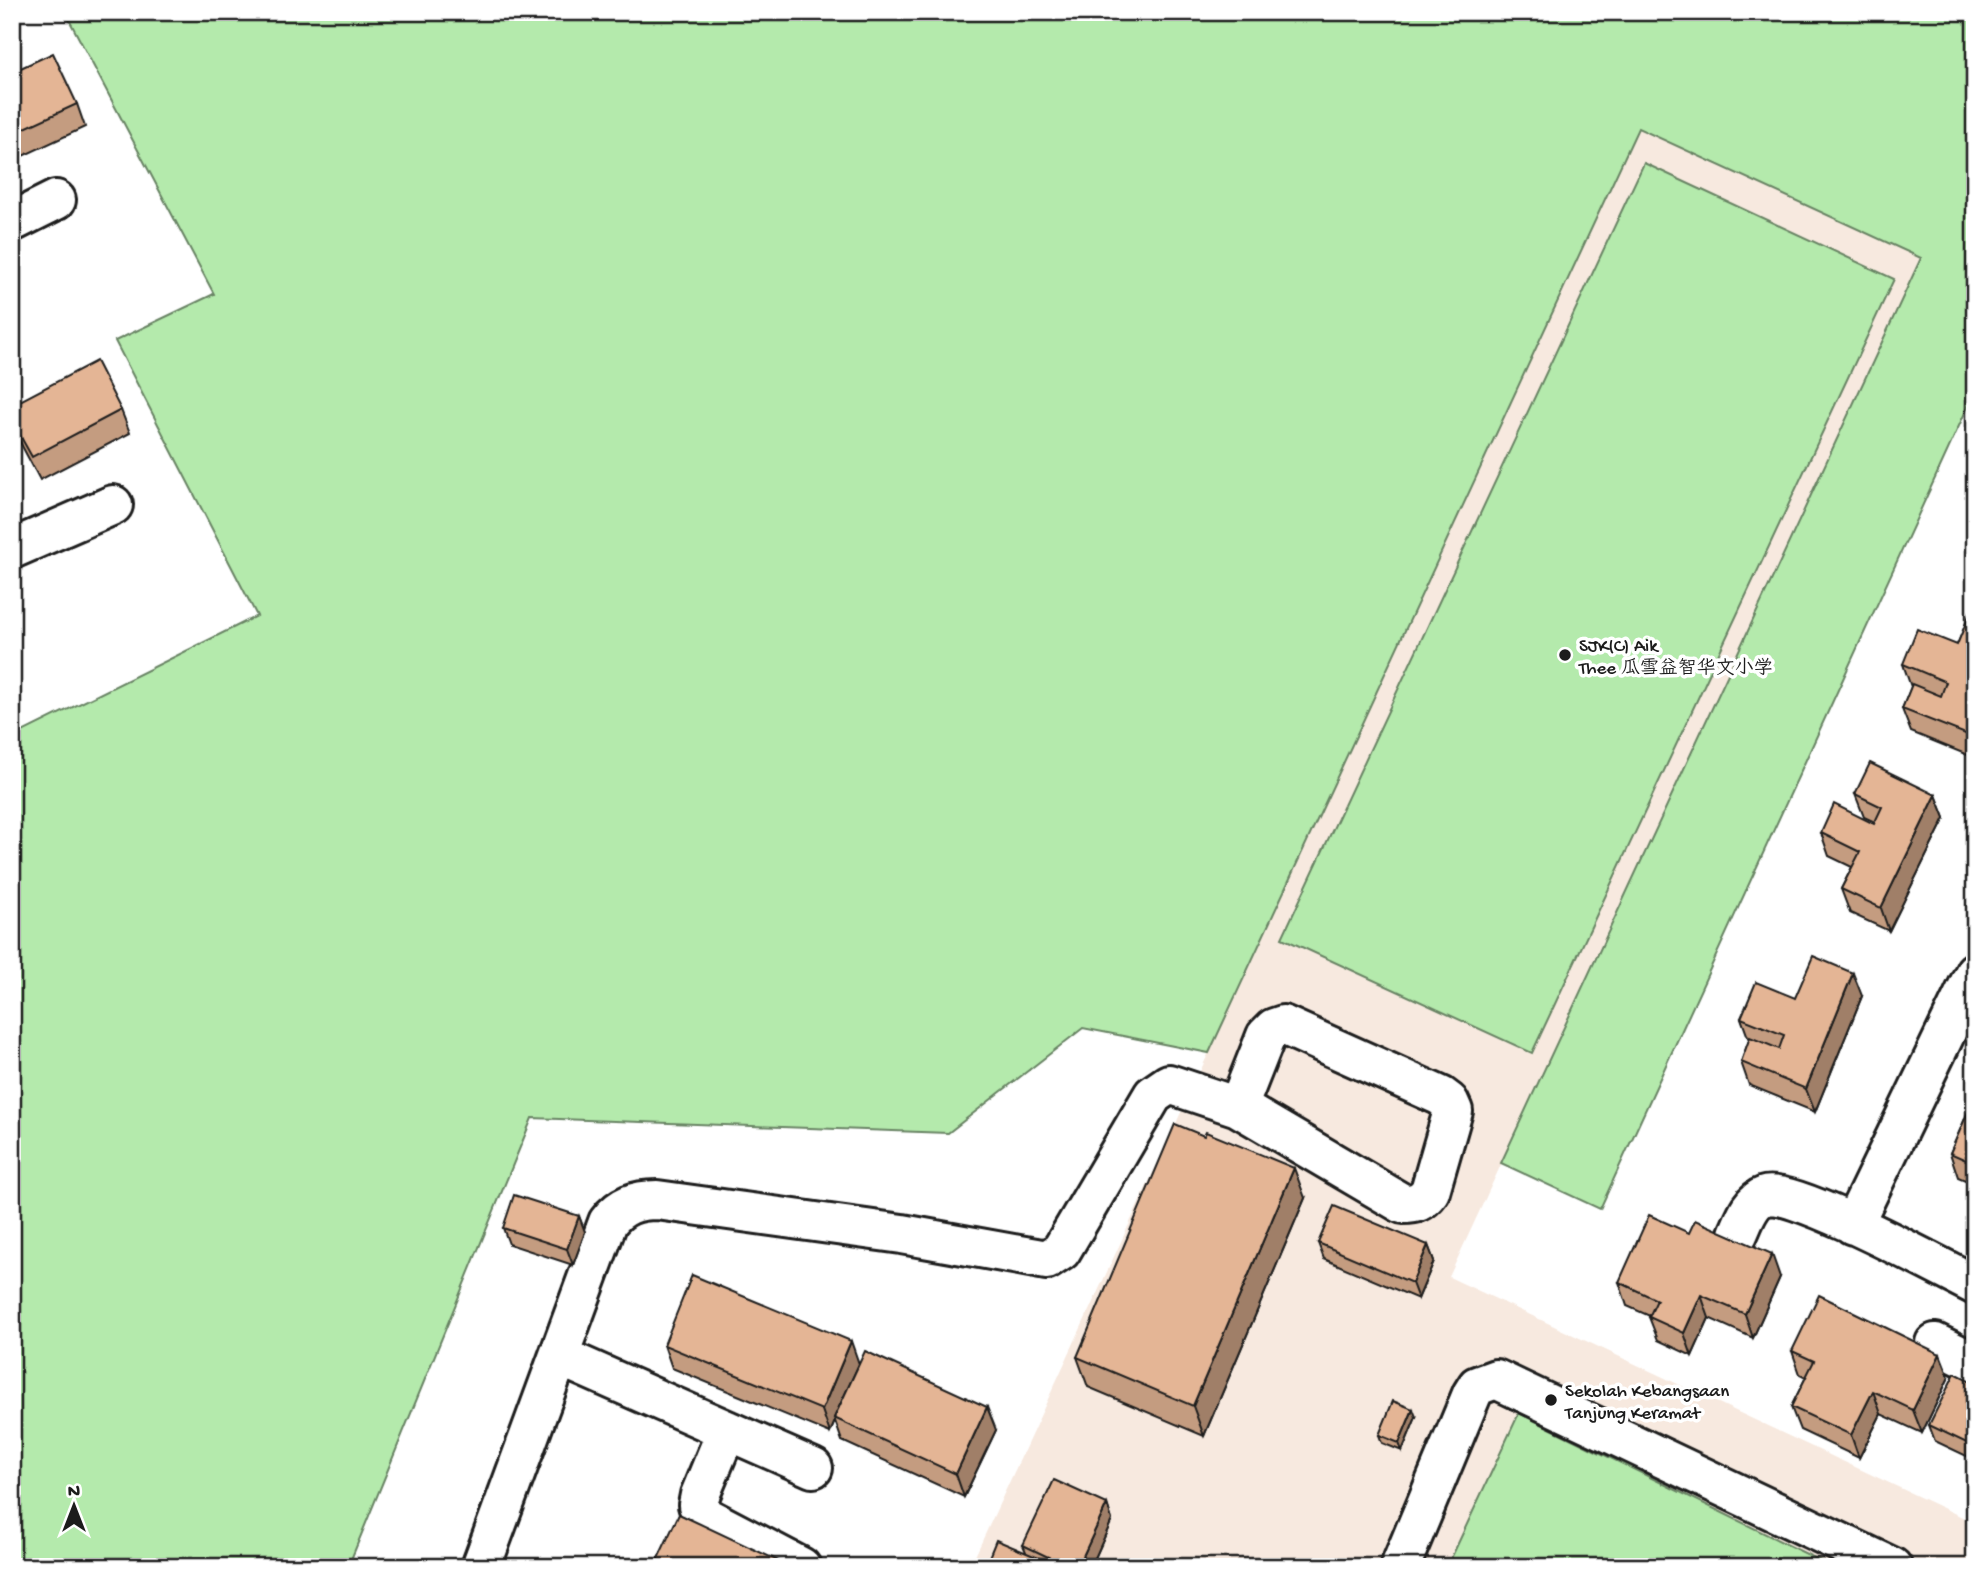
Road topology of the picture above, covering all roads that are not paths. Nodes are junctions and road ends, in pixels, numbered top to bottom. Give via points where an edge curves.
1 (56, 200) dead end
2 (12, 222) edge
3 (113, 505) dead end
4 (17, 535) edge
5 (1975, 972) edge
6 (1238, 1107) junction
7 (1853, 1225) junction
8 (1738, 1234) dead end
9 (1975, 1285) edge
10 (1935, 1343) dead end
11 (559, 1356) junction
12 (1975, 1363) edge
13 (727, 1430) junction
14 (813, 1468) dead end
15 (481, 1567) edge
16 (801, 1567) edge
17 (1400, 1567) edge
18 (1892, 1567) edge

1 - 2 street
3 - 4 street
5 - 7 street
6 - 6 street via 1403,1203 1413,1204 1430,1191 1453,1111 1441,1096 1283,1026 1266,1036
6 - 11 street via 1179,1086 1160,1088 1061,1251 1047,1260 902,1234 671,1202 642,1200 628,1205 608,1222
7 - 8 street via 1774,1194 1756,1201
7 - 9 street
10 - 12 street
11 - 13 street
11 - 15 street
13 - 14 street
13 - 16 street via 700,1495 702,1515
17 - 18 street via 1472,1394 1477,1386 1496,1379

